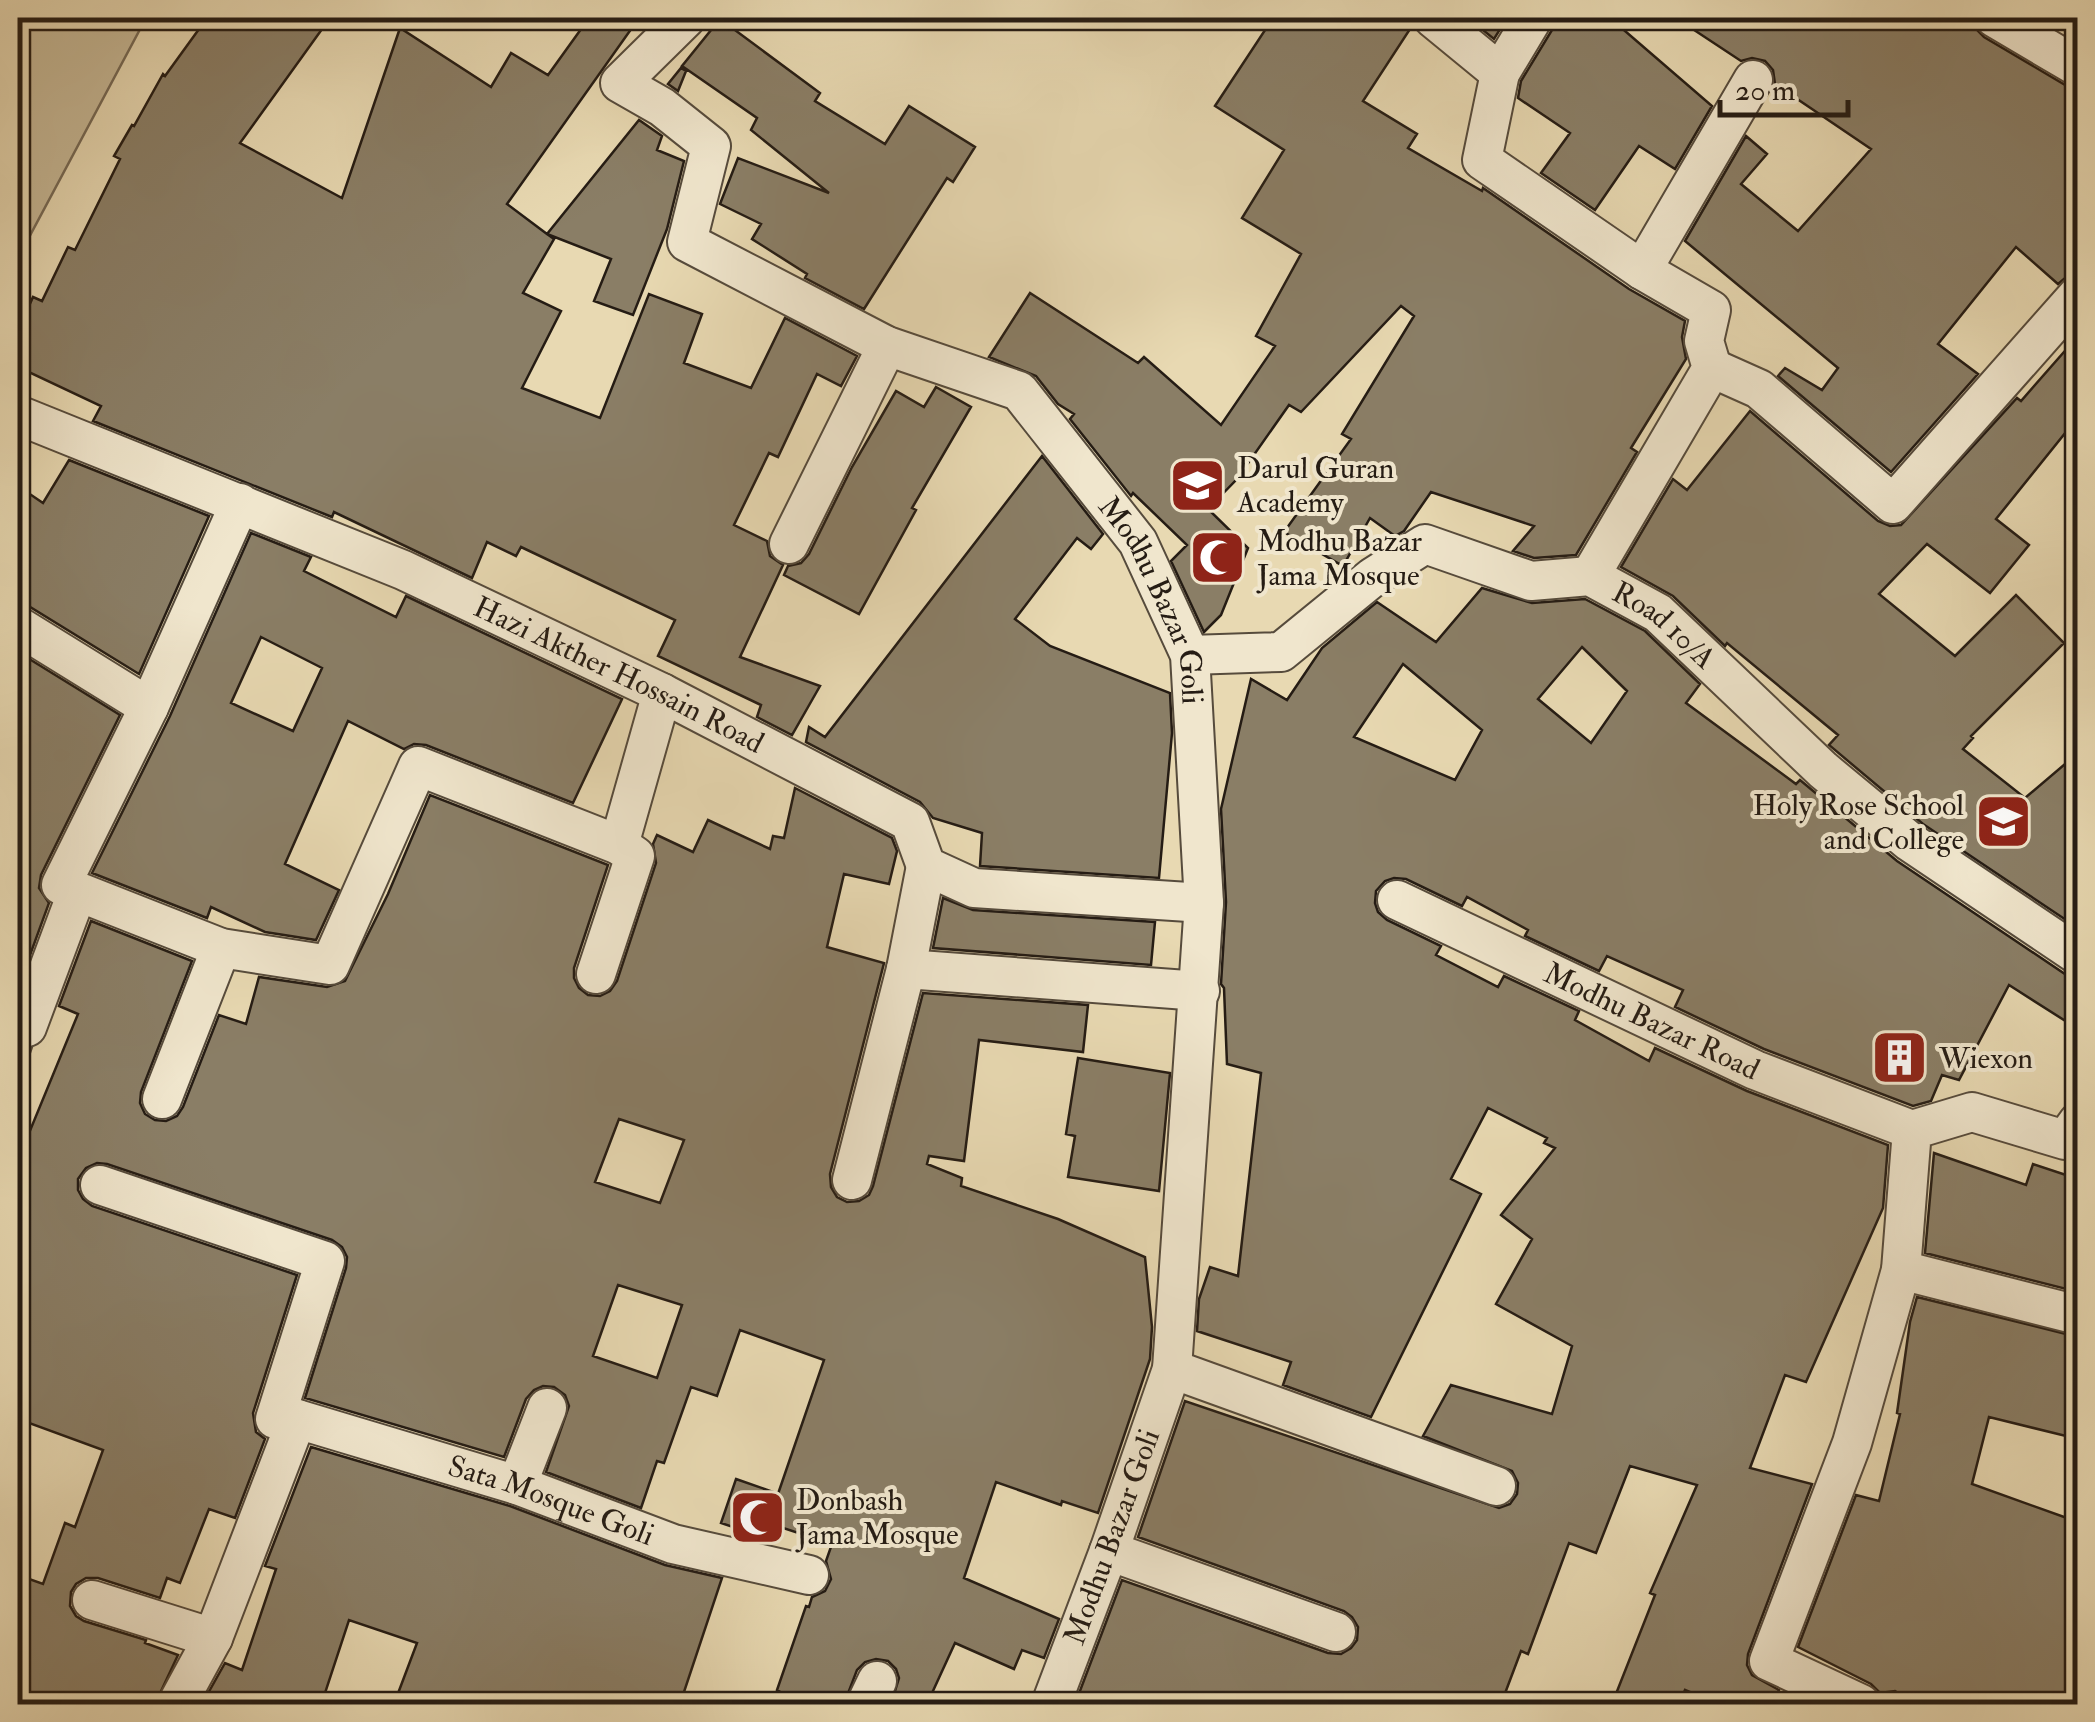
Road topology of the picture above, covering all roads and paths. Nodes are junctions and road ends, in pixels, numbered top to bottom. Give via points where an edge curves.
1 (686, 18) edge
2 (1433, 18) edge
3 (1533, 18) edge
4 (1995, 18) edge
5 (2078, 67) edge
6 (1500, 73) junction
7 (1753, 80) dead end
8 (1642, 270) junction
9 (2078, 295) edge
10 (887, 346) junction
11 (1712, 368) junction
12 (18, 415) edge
13 (240, 504) junction
14 (789, 544) dead end
15 (1590, 576) junction
16 (18, 626) edge
17 (1190, 655) junction
18 (662, 693) junction
19 (149, 708) junction
20 (619, 844) junction
21 (926, 866) junction
22 (77, 893) junction
23 (1397, 900) dead end
24 (1204, 903) junction
25 (221, 948) junction
26 (2078, 955) edge
27 (906, 969) junction
28 (596, 974) dead end
29 (1200, 992) junction
30 (21, 1034) edge
31 (162, 1099) dead end
32 (2078, 1122) edge
33 (1912, 1130) junction
34 (852, 1180) dead end
35 (100, 1185) dead end
36 (1901, 1270) junction
37 (2078, 1315) edge
38 (1172, 1369) junction
39 (547, 1408) dead end
40 (298, 1419) junction
41 (518, 1485) junction
42 (1496, 1486) dead end
43 (1109, 1550) junction
44 (809, 1574) dead end
45 (92, 1600) dead end
46 (1336, 1632) dead end
47 (212, 1638) junction
48 (176, 1704) edge
49 (1050, 1704) edge
50 (1861, 1704) edge

1 - 10 street, Modhu Bazar Goli via 620,83 711,146 687,242
2 - 6 street
3 - 6 street
4 - 5 street
6 - 8 street via 1482,160
7 - 8 street
8 - 11 street via 1711,310 1704,341
9 - 11 street via 1893,504 1759,389
10 - 14 street
10 - 17 street, Modhu Bazar Goli via 1019,392 1138,542
11 - 15 street
12 - 13 street, Hazi Akther Hossain Road
13 - 18 street, Hazi Akther Hossain Road via 403,570
13 - 19 street
15 - 17 street, Road 10/A via 1531,581 1425,544 1280,652
15 - 26 street, Road 10/A via 1658,614 1910,842
16 - 19 street
17 - 24 street, Modhu Bazar Goli
18 - 20 street
18 - 21 street, Hazi Akther Hossain Road via 910,822
19 - 22 street via 61,885
20 - 25 street via 418,766 330,966
20 - 28 street via 635,856
21 - 24 street via 974,888
21 - 27 street
22 - 25 street
22 - 30 street
23 - 33 street, Modhu Bazar Road via 1755,1070
24 - 29 street, Modhu Bazar Goli
25 - 31 street
27 - 29 street
27 - 34 street
29 - 38 street, Modhu Bazar Goli
32 - 33 street via 2065,1140 1972,1112
33 - 36 street
35 - 40 street via 326,1261 275,1419
36 - 37 street
36 - 50 street via 1852,1443 1769,1661
38 - 42 street
38 - 43 street, Modhu Bazar Goli
39 - 41 street
40 - 41 street, Sata Mosque Goli
40 - 47 street
41 - 44 street, Sata Mosque Goli via 673,1544
43 - 46 street
43 - 49 street, Modhu Bazar Goli
45 - 47 street
47 - 48 street

